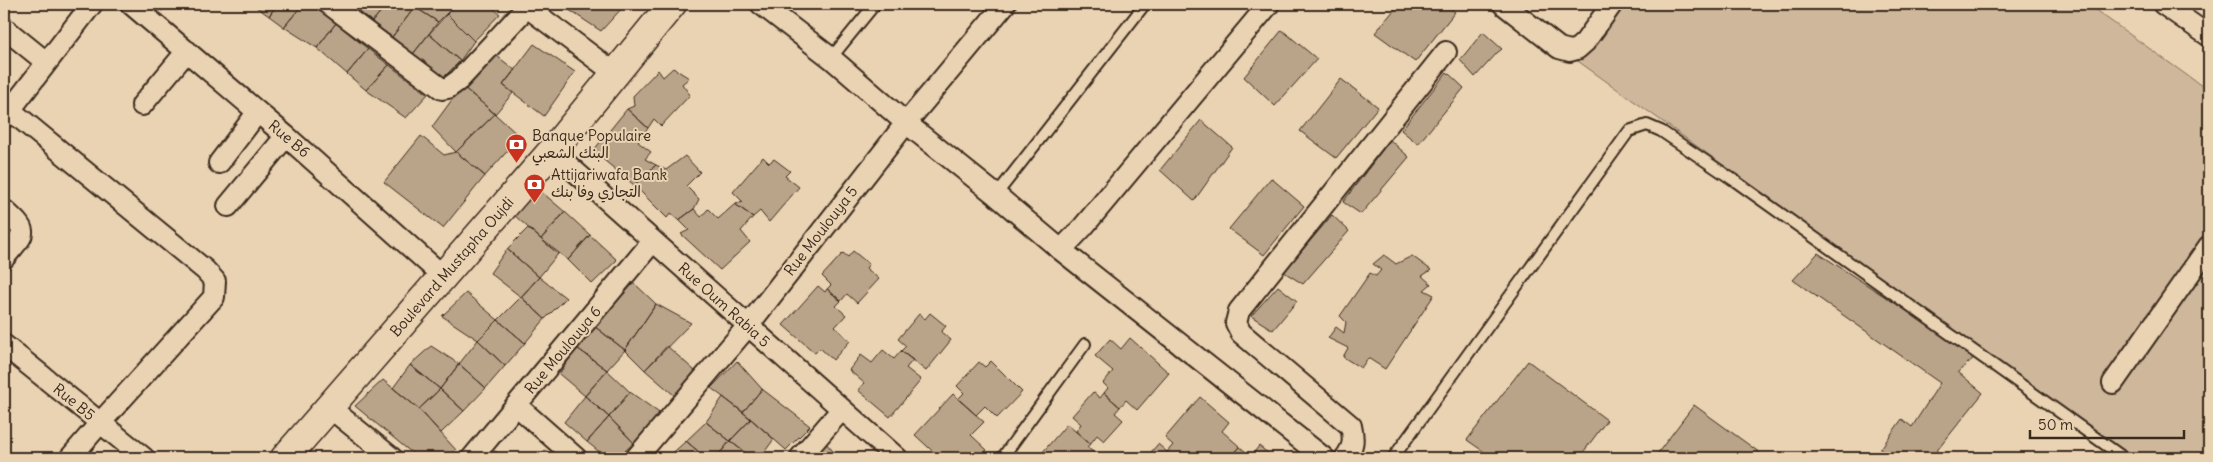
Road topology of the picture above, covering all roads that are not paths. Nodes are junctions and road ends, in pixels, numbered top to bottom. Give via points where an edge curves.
1 (92, 4) edge
2 (131, 4) edge
3 (328, 4) edge
4 (672, 4) edge
5 (760, 4) edge
6 (875, 4) edge
7 (1004, 4) edge
8 (1145, 4) edge
9 (1269, 4) edge
10 (1503, 4) edge
11 (1612, 4) edge
12 (2163, 4) edge
13 (525, 5) edge
14 (4, 28) edge
15 (2209, 36) edge
16 (188, 51) junction
17 (1446, 52) dead end
18 (831, 58) junction
19 (46, 62) junction
20 (616, 74) junction
21 (142, 104) dead end
22 (257, 113) junction
23 (7, 114) edge
24 (906, 123) junction
25 (286, 136) junction
26 (552, 152) junction
27 (219, 163) dead end
28 (996, 195) junction
29 (228, 206) dead end
30 (4, 210) edge
31 (653, 241) junction
32 (2209, 246) edge
33 (1061, 250) junction
34 (4, 258) edge
35 (444, 277) junction
36 (747, 327) junction
37 (1085, 344) dead end
38 (4, 345) edge
39 (2113, 383) dead end
40 (516, 405) junction
41 (329, 407) junction
42 (842, 409) junction
43 (100, 422) junction
44 (70, 458) edge
45 (144, 458) edge
46 (285, 458) edge
47 (392, 458) edge
48 (472, 458) edge
49 (576, 458) edge
50 (636, 458) edge
51 (800, 458) edge
52 (897, 458) edge
53 (1002, 458) edge
54 (1324, 458) edge
55 (1345, 458) edge
56 (1393, 458) edge
57 (2124, 458) edge

1 - 19 street
2 - 16 street, Rue B6
3 - 13 street via 442,89 459,80
4 - 20 main road, Boulevard Mustapha Oujdi
5 - 18 street
6 - 18 lane
7 - 24 street, Rue Moulouya 5
8 - 28 lane
9 - 33 street
10 - 11 street via 1559,48 1570,51 1577,50 1585,42
12 - 15 street
13 - 20 street
14 - 19 street
16 - 21 street
16 - 22 street, Rue B6
17 - 55 street via 1239,311 1236,323 1241,332 1351,426 1354,440 1352,450
18 - 24 street
19 - 23 street
20 - 26 main road, Boulevard Mustapha Oujdi
22 - 25 street, Rue B6
22 - 27 street
23 - 43 street via 215,281 214,297
24 - 28 street
24 - 36 street, Rue Moulouya 5
25 - 29 street
25 - 35 street, Rue B6
26 - 31 street, Rue Oum Rabia 5
26 - 35 main road, Boulevard Mustapha Oujdi
28 - 33 street
30 - 34 street via 20,225 22,232
31 - 36 street, Rue Oum Rabia 5
31 - 40 street, Rue Moulouya 6
32 - 39 street
33 - 54 street
35 - 41 main road, Boulevard Mustapha Oujdi
36 - 42 street, Rue Oum Rabia 5
36 - 50 street, Rue Moulouya 5
37 - 53 lane
38 - 43 street, Rue B5
40 - 48 street, Rue Moulouya 6
40 - 49 street
41 - 46 main road, Boulevard Mustapha Oujdi
41 - 47 street
42 - 51 street
42 - 52 street, Rue Oum Rabia 5
43 - 44 street
43 - 45 street, Rue B5
56 - 57 lane via 1629,131 1647,125 1736,181

